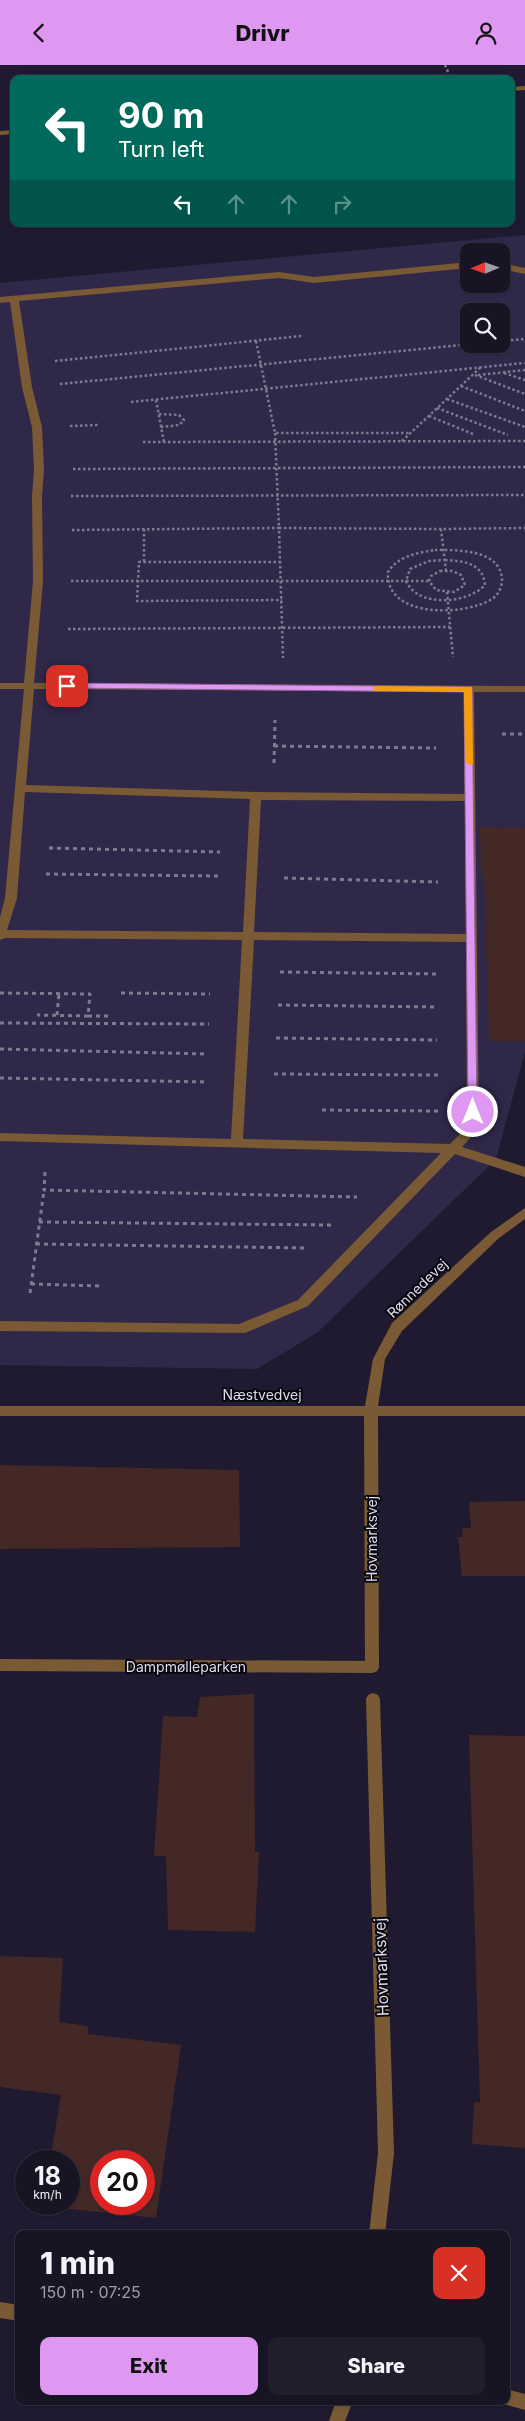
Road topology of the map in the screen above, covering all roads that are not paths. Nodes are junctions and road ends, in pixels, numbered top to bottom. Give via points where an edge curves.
1 (460, 266) edge
2 (510, 268) edge
3 (525, 271) edge
4 (14, 299) junction
5 (0, 300) edge
6 (0, 686) edge
7 (29, 686) junction
8 (468, 689) junction
9 (525, 689) edge
10 (21, 788) junction
11 (256, 796) junction
12 (470, 798) junction
13 (0, 935) edge
14 (248, 936) junction
15 (472, 937) junction
16 (0, 1137) edge
17 (237, 1144) junction
18 (453, 1149) junction
19 (525, 1171) edge
20 (525, 1213) edge
21 (0, 1326) edge
22 (371, 1410) junction
23 (0, 1411) edge
24 (525, 1411) edge
25 (0, 1665) edge
26 (372, 1667) joint
27 (373, 1699) dead end
28 (377, 2230) edge
29 (0, 2310) edge
30 (15, 2312) edge
31 (510, 2398) edge
32 (525, 2402) edge
33 (343, 2405) edge
34 (337, 2421) edge

1 - 4 street via 314,280 279,275
2 - 3 street
4 - 5 street
4 - 7 street via 27,387 37,427 40,470 37,496 38,581
6 - 7 street
7 - 8 street
7 - 10 street
8 - 9 street
8 - 12 street
10 - 11 street
10 - 13 street via 11,898
11 - 12 street
11 - 14 street
12 - 15 street
13 - 14 street
14 - 15 street
14 - 17 street
15 - 18 street via 473,1128
16 - 17 street
17 - 18 street
18 - 19 street
18 - 21 street via 303,1303 240,1329
20 - 22 street, Rønnedevej via 495,1235 397,1327 379,1359
22 - 23 street, Næstvedvej
22 - 24 street, Næstvedvej
22 - 26 street, Hovmarksvej
25 - 26 street, Dampmølleparken
27 - 28 street, Hovmarksvej via 386,2153
29 - 30 street
31 - 32 street
33 - 34 street

